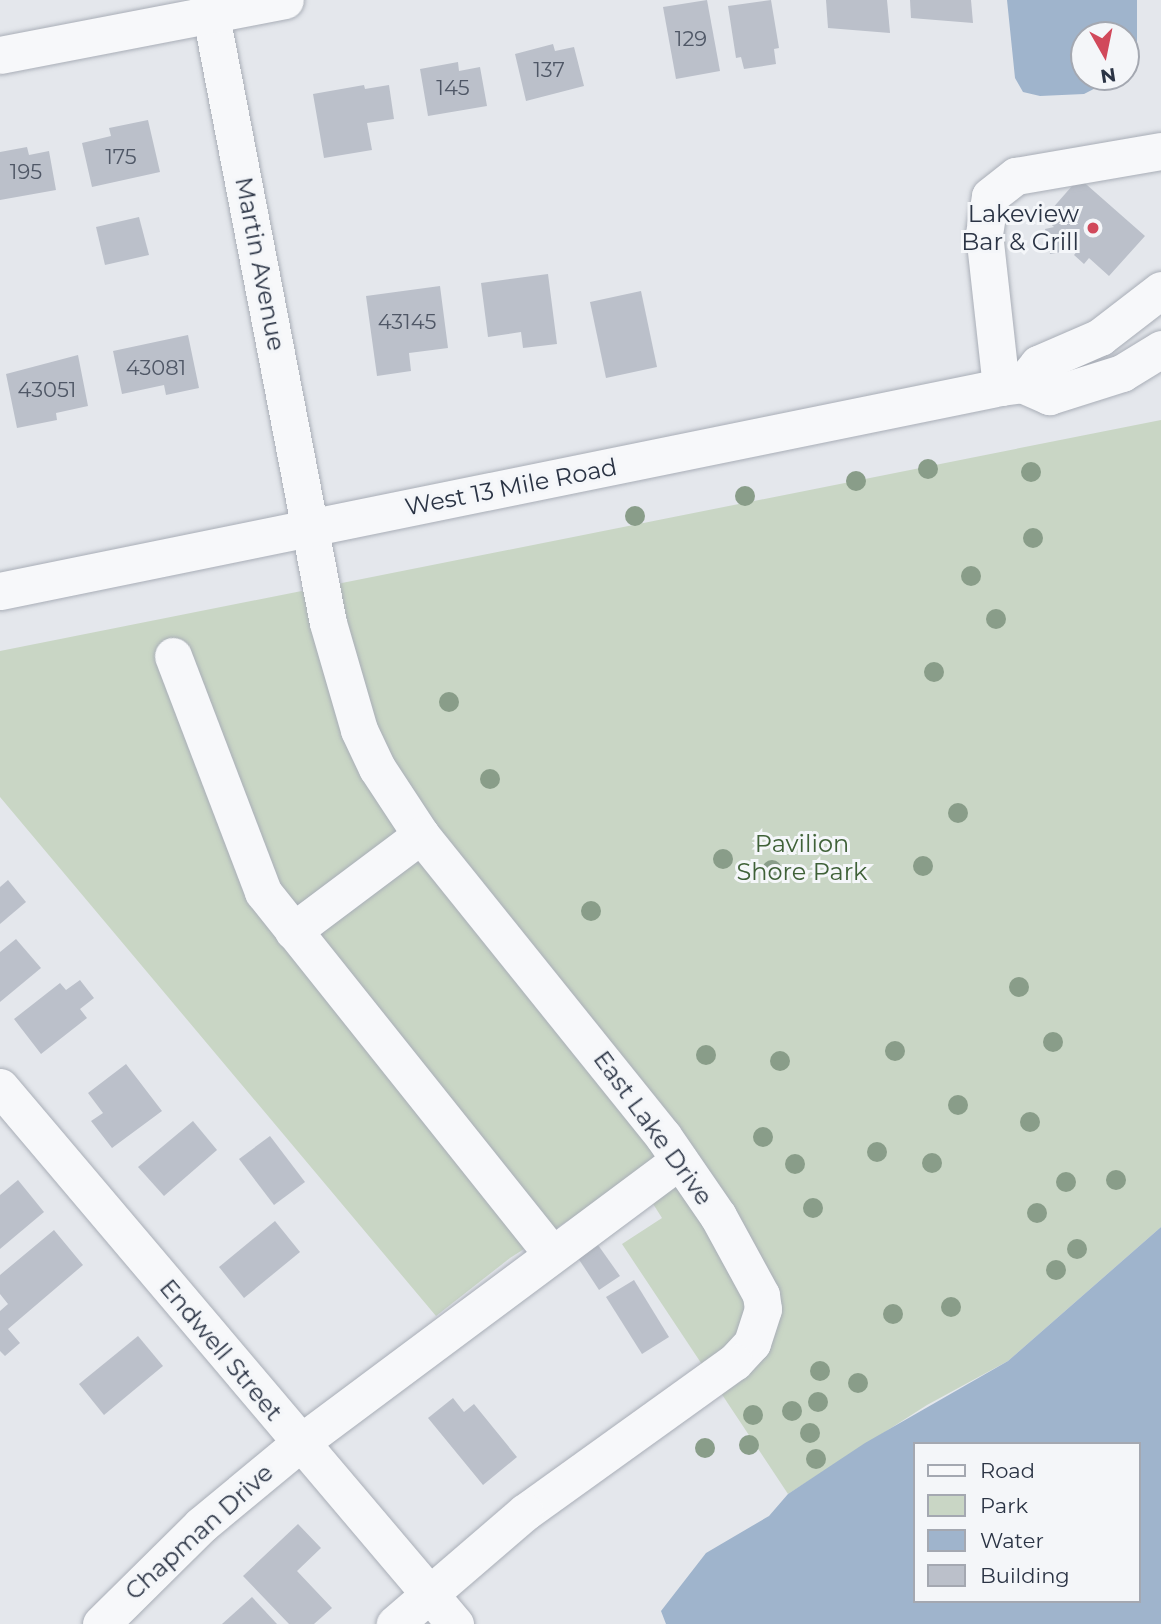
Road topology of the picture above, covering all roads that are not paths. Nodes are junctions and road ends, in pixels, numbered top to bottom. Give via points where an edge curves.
1 (285, 0) edge
2 (209, 7) edge
3 (0, 55) edge
4 (1161, 151) edge
5 (1161, 292) edge
6 (1128, 319) junction
7 (1159, 354) edge
8 (1012, 386) junction
9 (313, 528) junction
10 (0, 591) edge
11 (173, 656) dead end
12 (421, 835) junction
13 (293, 931) junction
14 (0, 1087) edge
15 (679, 1160) junction
16 (551, 1253) junction
17 (300, 1443) junction
18 (442, 1609) edge
19 (101, 1624) edge
20 (395, 1624) edge

1 - 2 street
2 - 3 street
2 - 9 street, Martin Avenue
4 - 8 street via 1016,176 990,196 984,234
5 - 6 street
6 - 7 street
6 - 8 street via 1038,364
7 - 8 street, West 13 Mile Road via 1122,373 1049,396
8 - 9 street, West 13 Mile Road
9 - 10 street, West 13 Mile Road
9 - 12 street, East Lake Drive via 346,695 377,768
11 - 13 street via 263,891
12 - 13 street
12 - 15 street, East Lake Drive
13 - 16 street
14 - 17 street, Endwell Street
15 - 16 street, Chapman Drive
15 - 18 street, East Lake Drive via 718,1216 761,1295 763,1309 752,1343 734,1362 525,1512
16 - 17 street, Chapman Drive
17 - 18 street, Endwell Street
17 - 19 street, Chapman Drive via 201,1525
18 - 20 street, East Lake Drive

